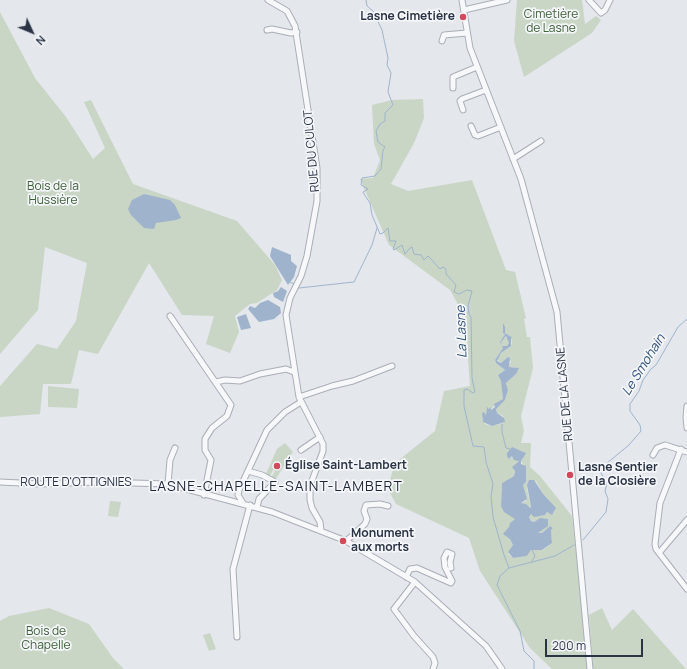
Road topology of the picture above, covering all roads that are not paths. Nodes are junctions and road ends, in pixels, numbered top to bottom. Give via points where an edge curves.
1 (268, 0) edge
2 (462, 0) edge
3 (507, 0) edge
4 (589, 0) edge
5 (610, 0) edge
6 (464, 10) junction
7 (267, 30) dead end
8 (297, 32) junction
9 (467, 33) junction
10 (442, 41) dead end
11 (477, 67) junction
12 (453, 88) dead end
13 (486, 90) junction
14 (481, 95) dead end
15 (463, 110) dead end
16 (471, 126) dead end
17 (501, 127) junction
18 (541, 141) dead end
19 (513, 158) junction
20 (170, 316) dead end
21 (392, 366) dead end
22 (294, 372) junction
23 (216, 382) junction
24 (300, 400) junction
25 (687, 406) edge
26 (687, 428) edge
27 (320, 437) junction
28 (175, 448) dead end
29 (681, 449) junction
30 (301, 450) dead end
31 (687, 452) edge
32 (653, 455) dead end
33 (248, 472) junction
34 (0, 482) edge
35 (168, 484) junction
36 (204, 495) junction
37 (238, 495) junction
38 (235, 502) junction
39 (244, 503) junction
40 (250, 505) junction
41 (388, 506) dead end
42 (257, 507) junction
43 (687, 520) edge
44 (321, 531) junction
45 (346, 541) junction
46 (659, 553) junction
47 (451, 568) dead end
48 (406, 577) junction
49 (416, 582) junction
50 (687, 589) edge
51 (237, 638) dead end
52 (433, 669) edge
53 (502, 669) edge
54 (590, 669) edge

1 - 8 street, RUE DU CULOT via 290,15
2 - 6 street, RUE DE LA LASNE
3 - 6 street
4 - 5 street via 601,13
6 - 9 street, RUE DE LA LASNE
7 - 8 street
8 - 22 street, RUE DU CULOT via 312,125 317,186 305,263 286,311
9 - 10 street via 444,35
9 - 11 street, RUE DE LA LASNE
11 - 12 street via 451,76
11 - 13 street, RUE DE LA LASNE
13 - 14 street
13 - 15 street via 462,99 460,101
13 - 17 street, RUE DE LA LASNE
16 - 17 street via 478,136
17 - 19 street, RUE DE LA LASNE
18 - 19 street
19 - 54 street, RUE DE LA LASNE via 532,218 558,320
20 - 23 street
21 - 24 street via 332,386
22 - 23 street via 286,369 240,381
22 - 24 street, RUE DU CULOT
23 - 36 street via 231,406 227,416 212,428 205,438 205,450 211,460
24 - 27 street, RUE DU CULOT
24 - 33 street via 267,430
25 - 26 street
27 - 30 street
27 - 44 street via 324,444 323,451 310,486 310,500 320,522
28 - 35 street via 170,460
29 - 31 street
29 - 32 street via 665,445 657,448
29 - 46 street via 660,503 655,544
33 - 37 street
33 - 42 street via 262,475 275,482 259,500
34 - 35 street, ROUTE D'OTTIGNIES
35 - 36 street, ROUTE D'OTTIGNIES
36 - 38 street, ROUTE D'OTTIGNIES
37 - 38 street
37 - 39 street
38 - 39 street, ROUTE D'OTTIGNIES
39 - 40 street, ROUTE D'OTTIGNIES
40 - 42 street, ROUTE D'OTTIGNIES
40 - 51 street via 232,569
41 - 45 street via 366,505 365,524
42 - 44 street, ROUTE D'OTTIGNIES
43 - 46 street
44 - 45 street, ROUTE D'OTTIGNIES
45 - 48 street, ROUTE D'OTTIGNIES
46 - 50 street
47 - 48 street via 452,554 447,552 444,558 445,567 451,583 417,568 410,569
48 - 49 street, ROUTE D'OTTIGNIES
49 - 52 street via 394,609 433,657
49 - 53 street, ROUTE D'OTTIGNIES via 486,646

